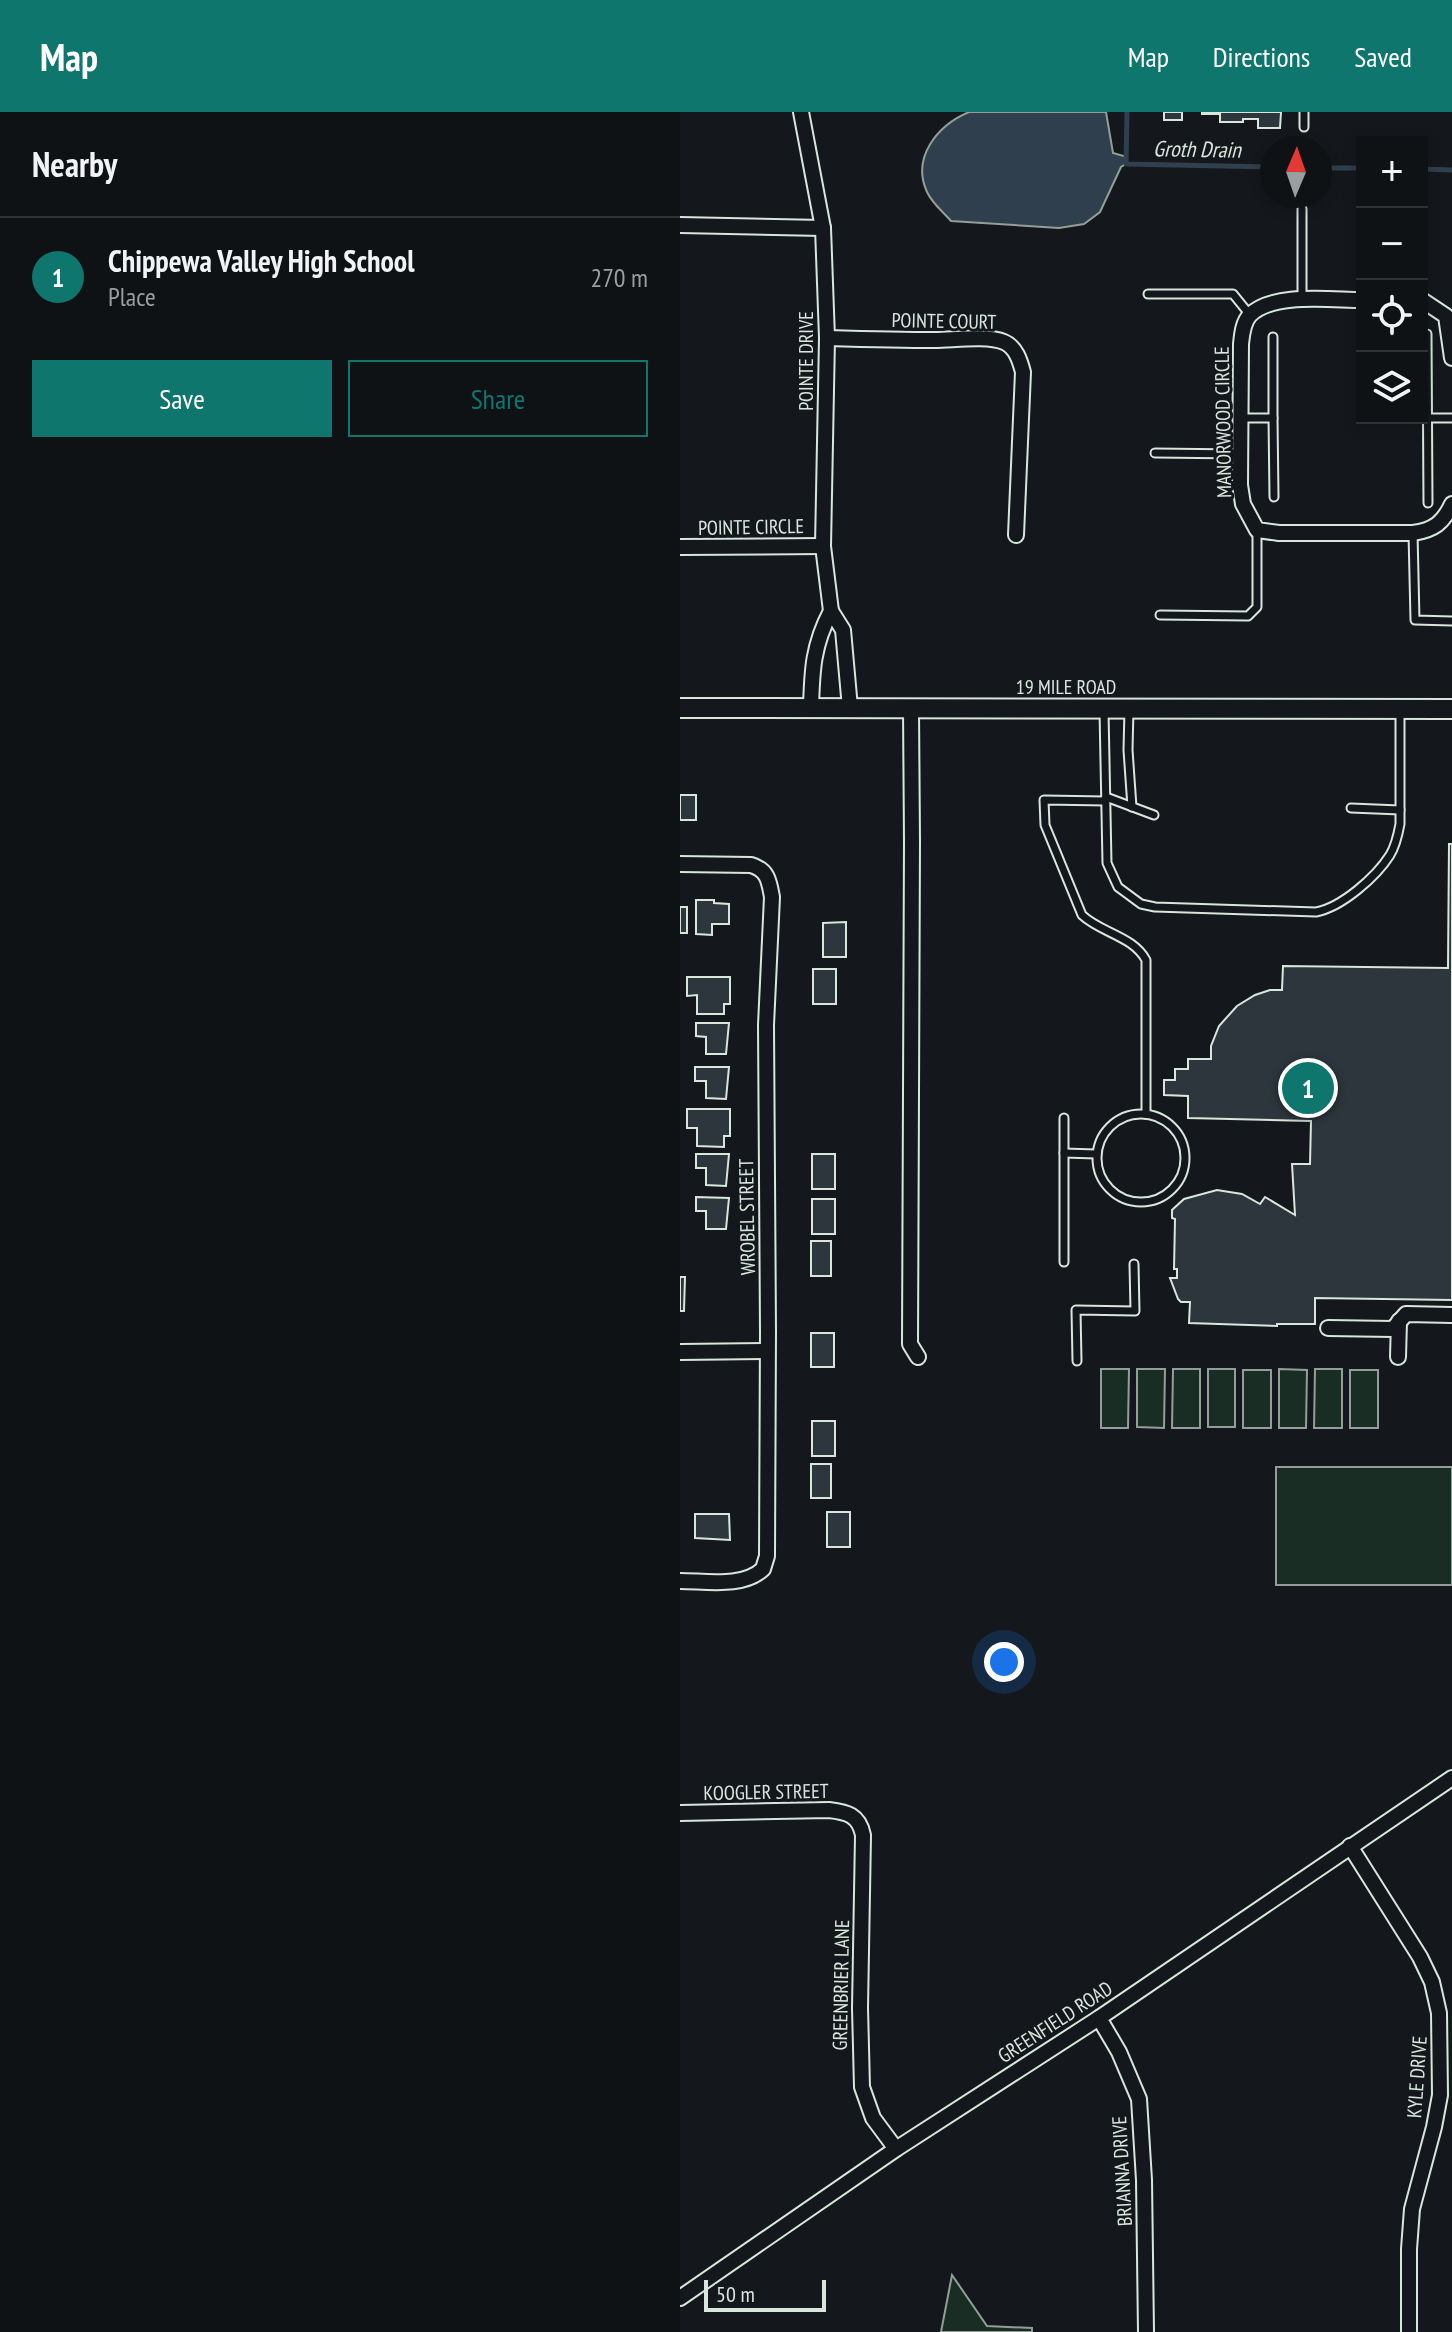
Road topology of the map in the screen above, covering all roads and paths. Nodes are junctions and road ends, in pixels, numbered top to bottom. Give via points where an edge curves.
1 (801, 112) edge
2 (1304, 112) edge
3 (1304, 127) dead end
4 (1302, 209) dead end
5 (680, 225) edge
6 (823, 228) junction
7 (1148, 294) dead end
8 (1302, 300) junction
9 (1356, 300) edge
10 (1428, 303) edge
11 (1449, 313) edge
12 (1250, 315) junction
13 (1273, 337) dead end
14 (827, 338) junction
15 (1427, 352) edge
16 (1452, 358) edge
17 (1241, 418) junction
18 (1273, 418) junction
19 (1429, 418) junction
20 (1452, 418) edge
21 (1155, 453) dead end
22 (1241, 454) junction
23 (1274, 497) dead end
24 (1428, 503) dead end
25 (1452, 504) edge
26 (1257, 530) junction
27 (1413, 533) junction
28 (1016, 535) dead end
29 (823, 546) junction
30 (680, 547) edge
31 (831, 611) junction
32 (1160, 615) dead end
33 (1452, 621) edge
34 (680, 708) edge
35 (811, 708) junction
36 (850, 708) junction
37 (911, 709) junction
38 (1104, 709) junction
39 (1129, 709) junction
40 (1400, 709) junction
41 (1452, 709) edge
42 (1106, 799) junction
43 (1132, 807) junction
44 (1351, 808) dead end
45 (1400, 810) junction
46 (1154, 815) dead end
47 (680, 864) edge
48 (1146, 1114) junction
49 (1064, 1118) dead end
50 (1064, 1153) junction
51 (1096, 1154) junction
52 (1064, 1262) dead end
53 (1134, 1264) dead end
54 (1452, 1315) edge
55 (1399, 1321) junction
56 (1328, 1328) dead end
57 (767, 1351) junction
58 (680, 1352) edge
59 (918, 1357) dead end
60 (1398, 1357) dead end
61 (1077, 1361) dead end
62 (680, 1581) edge
63 (1452, 1778) edge
64 (680, 1813) edge
65 (852, 1815) joint
66 (1350, 1846) junction
67 (1099, 2018) junction
68 (896, 2149) junction
69 (683, 2290) edge
70 (1146, 2332) edge
71 (1409, 2332) edge

1 - 6 street, POINTE DRIVE
2 - 3 lane
4 - 8 lane
5 - 6 street
6 - 14 street, POINTE DRIVE
7 - 12 lane via 1233,294
8 - 9 street
8 - 12 street via 1271,302
10 - 11 street
11 - 16 street
12 - 17 street, MANORWOOD CIRCLE via 1241,344
13 - 18 lane
14 - 28 street, POINTE COURT via 986,339 1012,346 1023,372
14 - 29 street, POINTE DRIVE
15 - 19 lane
17 - 18 lane
17 - 22 street, MANORWOOD CIRCLE
18 - 23 lane
19 - 20 lane
19 - 24 lane
21 - 22 lane
22 - 26 street, MANORWOOD CIRCLE via 1243,504
25 - 27 street via 1444,521
26 - 27 street
26 - 32 lane via 1257,607 1248,616
27 - 33 lane via 1415,620
29 - 30 street, POINTE CIRCLE
29 - 31 street, POINTE DRIVE
31 - 35 street, POINTE DRIVE via 814,653
31 - 36 street, POINTE DRIVE via 843,630
34 - 35 street, 19 MILE ROAD
35 - 36 street, 19 MILE ROAD
36 - 37 street, 19 MILE ROAD
37 - 38 street, 19 MILE ROAD
37 - 59 street via 910,1344
38 - 39 street, 19 MILE ROAD
38 - 42 lane
39 - 40 street, 19 MILE ROAD
39 - 43 lane
40 - 41 street, 19 MILE ROAD
40 - 45 lane
42 - 43 lane
42 - 45 lane via 1111,875 1141,904 1155,907 1328,910 1386,860 1397,839
42 - 48 lane via 1044,800 1045,825 1082,915 1131,942 1146,960
43 - 46 lane
44 - 45 lane
47 - 57 street, WROBEL STREET via 751,865 769,877
48 - 51 lane via 1118,1119 1099,1140
48 - 51 lane via 1171,1125 1184,1149 1181,1176 1163,1196 1136,1202 1111,1191 1097,1168
49 - 50 lane
50 - 51 lane
50 - 52 lane
53 - 61 lane via 1135,1311 1076,1310
54 - 55 street via 1406,1314
55 - 56 street via 1393,1329
55 - 60 street
57 - 58 street
57 - 62 street, WROBEL STREET via 768,1540 763,1569 748,1579
63 - 66 street, GREENFIELD ROAD
64 - 65 street, KOOGLER STREET via 829,1810
65 - 68 street, GREENBRIER LANE via 863,1835 862,2087 873,2118
66 - 67 street, GREENFIELD ROAD
66 - 71 street, KYLE DRIVE via 1420,1957 1439,2013 1440,2095 1412,2209
67 - 68 street, GREENFIELD ROAD
67 - 70 street, BRIANNA DRIVE via 1139,2099
68 - 69 street, GREENFIELD ROAD

